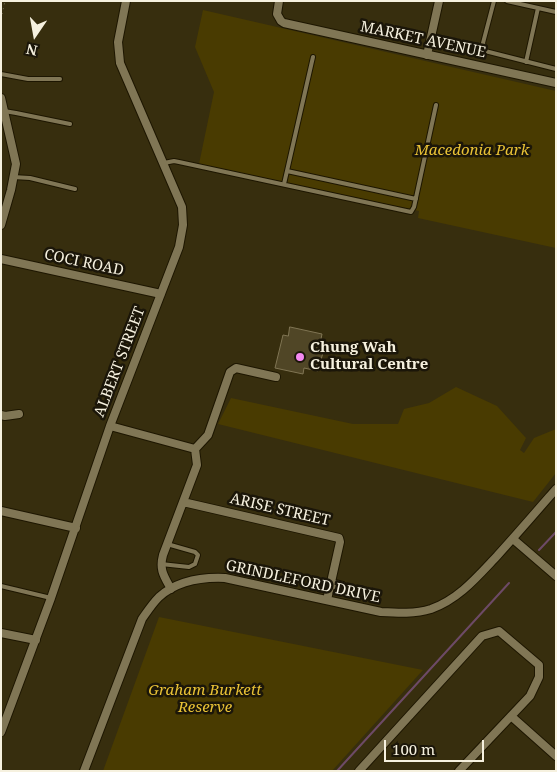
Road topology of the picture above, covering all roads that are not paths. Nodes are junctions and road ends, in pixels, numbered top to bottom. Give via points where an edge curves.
1 (126, 1) edge
2 (279, 1) edge
3 (439, 1) edge
4 (494, 1) edge
5 (507, 1) edge
6 (538, 8) junction
7 (556, 12) edge
8 (427, 55) junction
9 (313, 56) dead end
10 (526, 62) junction
11 (556, 70) edge
12 (1, 74) edge
13 (60, 79) dead end
14 (556, 83) edge
15 (1, 98) edge
16 (436, 105) dead end
17 (4, 112) junction
18 (70, 124) dead end
19 (163, 164) junction
20 (287, 171) junction
21 (14, 177) junction
22 (284, 184) junction
23 (75, 189) dead end
24 (416, 200) junction
25 (1, 225) edge
26 (1, 260) edge
27 (160, 294) junction
28 (276, 377) dead end
29 (19, 414) dead end
30 (1, 415) edge
31 (110, 426) junction
32 (195, 449) junction
33 (556, 489) edge
34 (183, 502) junction
35 (1, 511) edge
36 (76, 528) junction
37 (513, 539) junction
38 (167, 544) junction
39 (161, 564) junction
40 (556, 576) edge
41 (331, 583) junction
42 (1, 586) edge
43 (171, 589) junction
44 (364, 591) dead end
45 (51, 598) junction
46 (327, 600) junction
47 (1, 633) edge
48 (36, 640) junction
49 (511, 716) junction
50 (1, 732) edge
51 (556, 756) edge
52 (84, 771) edge
53 (359, 771) edge
54 (459, 771) edge

1 - 19 street, ALBERT STREET via 118,42 120,63
2 - 8 street, MARKET AVENUE via 277,14 284,23
3 - 8 street
4 - 10 lane via 483,43 485,51
5 - 6 lane
6 - 7 lane
6 - 10 lane
8 - 14 street, MARKET AVENUE
9 - 20 lane
10 - 11 lane
12 - 13 lane via 28,80
15 - 17 street
16 - 24 lane
17 - 18 lane
17 - 21 street via 16,164
19 - 22 lane via 174,161
19 - 27 street, ALBERT STREET via 182,207 182,225 178,246
20 - 22 lane
20 - 24 lane
21 - 23 lane
21 - 25 street
22 - 24 lane via 409,212
26 - 27 street, COCI ROAD
27 - 31 street, ALBERT STREET
28 - 32 street via 236,368 230,372 208,435
29 - 30 street
31 - 32 street
31 - 36 street, ALBERT STREET
32 - 34 street via 196,465
33 - 37 street, GRINDLEFORD DRIVE
34 - 38 street
34 - 41 street, ARISE STREET via 339,538
35 - 36 street
36 - 45 street, ALBERT STREET
37 - 40 street
37 - 46 street, GRINDLEFORD DRIVE via 467,587 451,600 430,609 406,614 381,612
38 - 39 street
38 - 39 lane via 198,555 195,564 189,567
39 - 43 street
41 - 44 lane
41 - 46 street, ARISE STREET
42 - 45 lane
43 - 46 street, GRINDLEFORD DRIVE via 212,577
43 - 52 street, GRINDLEFORD DRIVE via 160,596 142,619
45 - 48 street, ALBERT STREET
47 - 48 street
48 - 50 street, ALBERT STREET
49 - 51 street
49 - 53 street via 530,696 539,677 539,665 499,631 482,636
49 - 54 street

